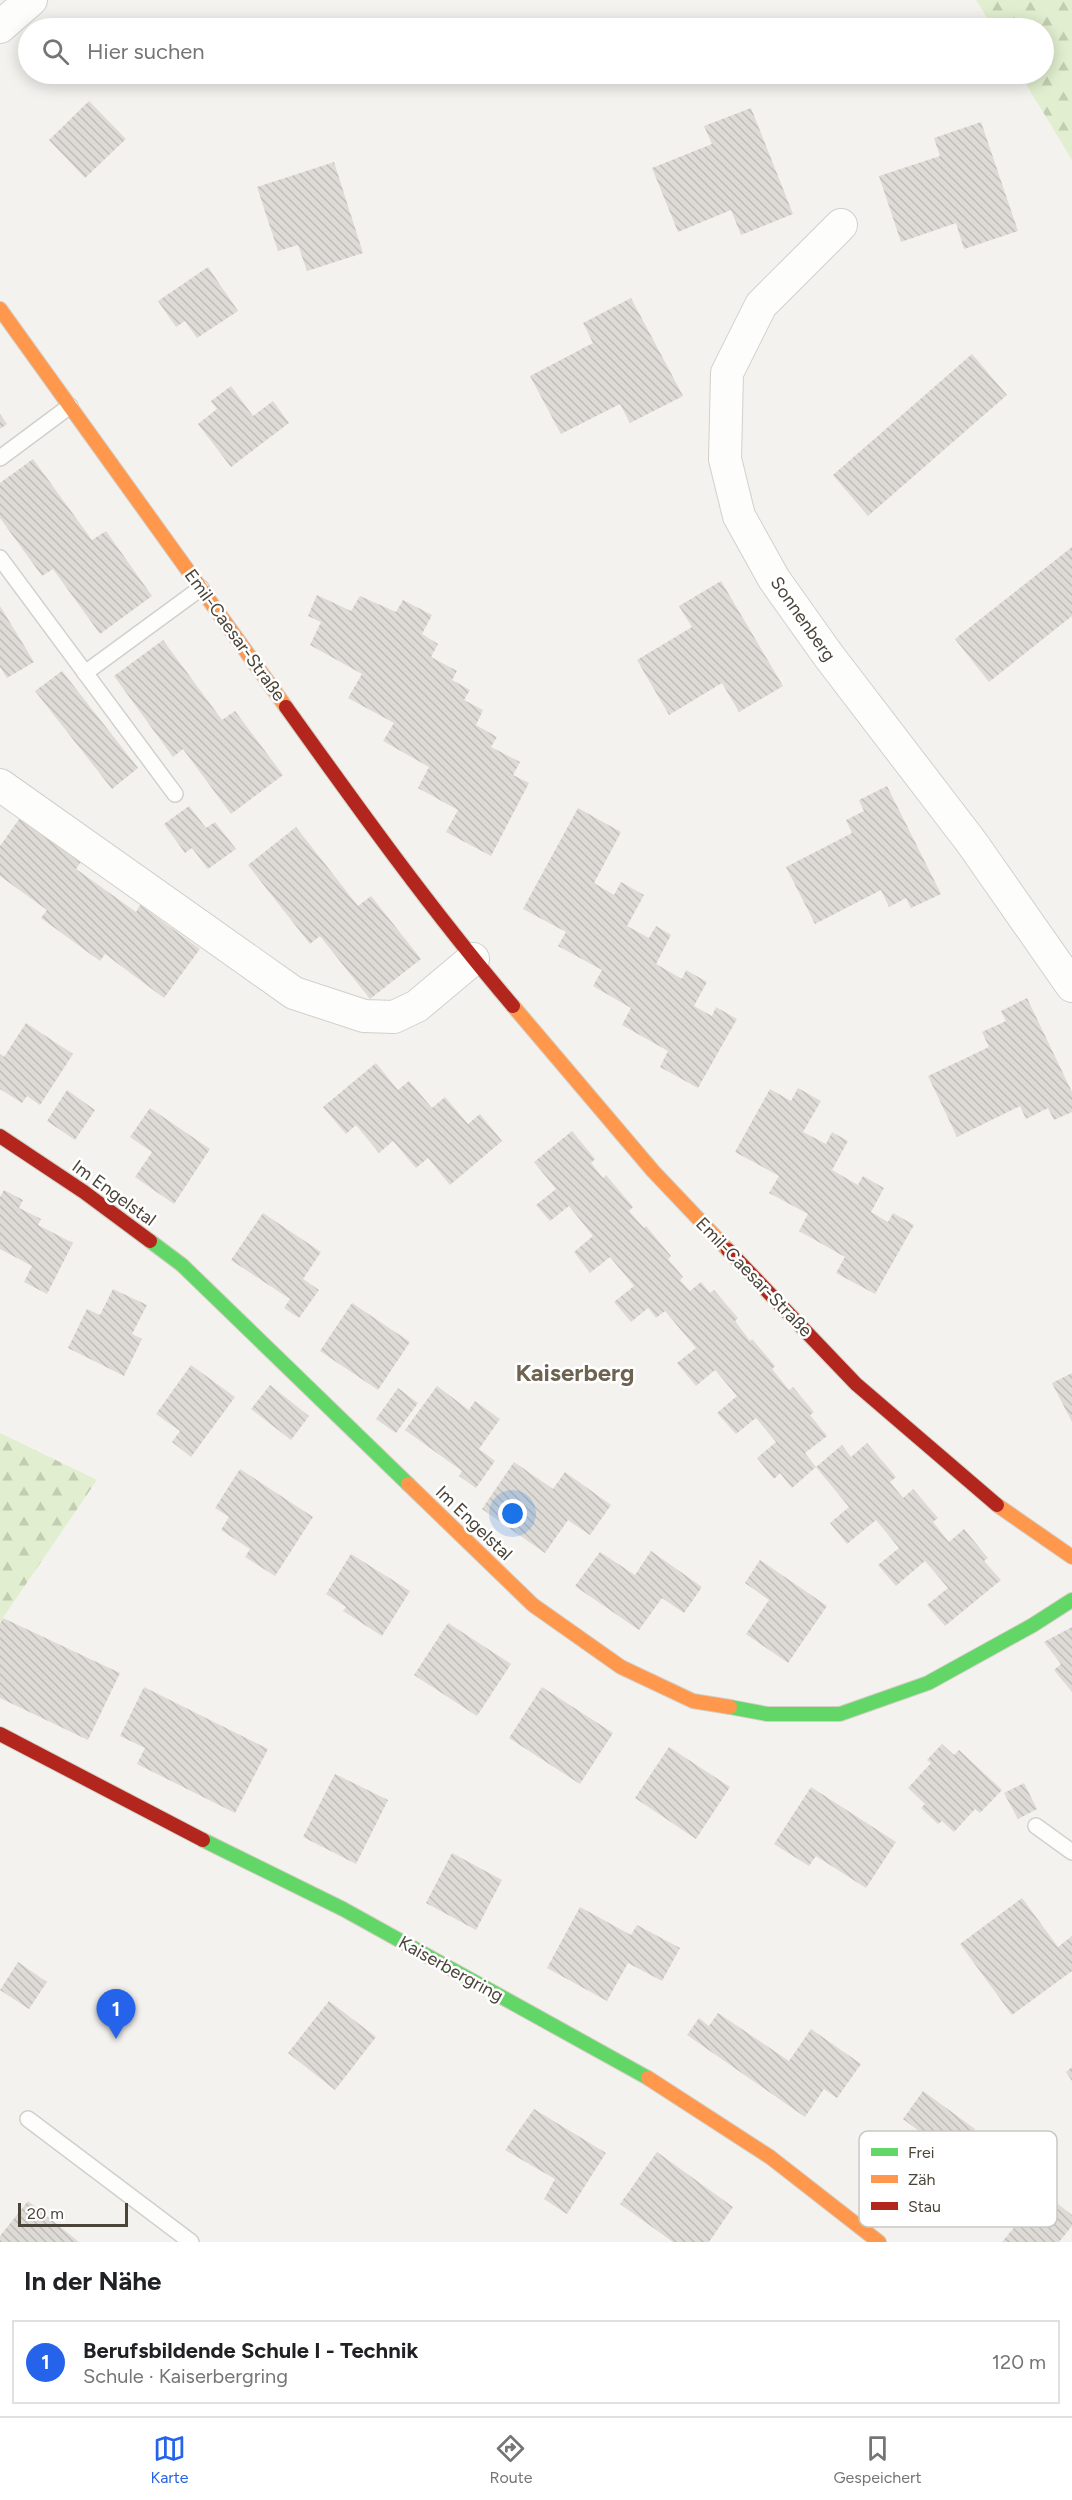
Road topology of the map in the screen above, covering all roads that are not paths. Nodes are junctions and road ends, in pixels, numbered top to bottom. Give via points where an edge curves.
1 (31, 0) edge
2 (0, 27) edge
3 (841, 225) dead end
4 (0, 309) edge
5 (70, 406) junction
6 (0, 458) edge
7 (0, 558) edge
8 (201, 588) junction
9 (85, 673) junction
10 (0, 785) edge
11 (175, 794) dead end
12 (473, 959) junction
13 (1072, 986) edge
14 (0, 1136) edge
15 (1072, 1557) edge
16 (1072, 1600) edge
17 (0, 1734) edge
18 (1036, 1826) dead end
19 (1072, 1852) edge
20 (28, 2119) dead end
21 (859, 2226) edge
22 (860, 2227) edge
23 (191, 2242) edge
24 (879, 2242) edge

1 - 2 street
3 - 13 street, Sonnenberg via 761,306 727,373 725,459 739,516 774,579 828,656 972,843
4 - 5 street, Emil-Caesar-Straße
5 - 6 lane
5 - 8 street, Emil-Caesar-Straße
7 - 9 lane
8 - 9 lane
8 - 12 street, Emil-Caesar-Straße
9 - 11 lane
10 - 12 street via 294,993 364,1016 394,1017 417,1006
12 - 15 street, Emil-Caesar-Straße via 653,1171 856,1384 989,1499
14 - 16 street, Im Engelstal via 182,1265 533,1605 621,1667 693,1701 767,1714 840,1713 928,1683
17 - 21 street, Kaiserbergring via 343,1909 640,2073 770,2157
18 - 19 lane
20 - 23 lane
22 - 24 street, Kaiserbergring

